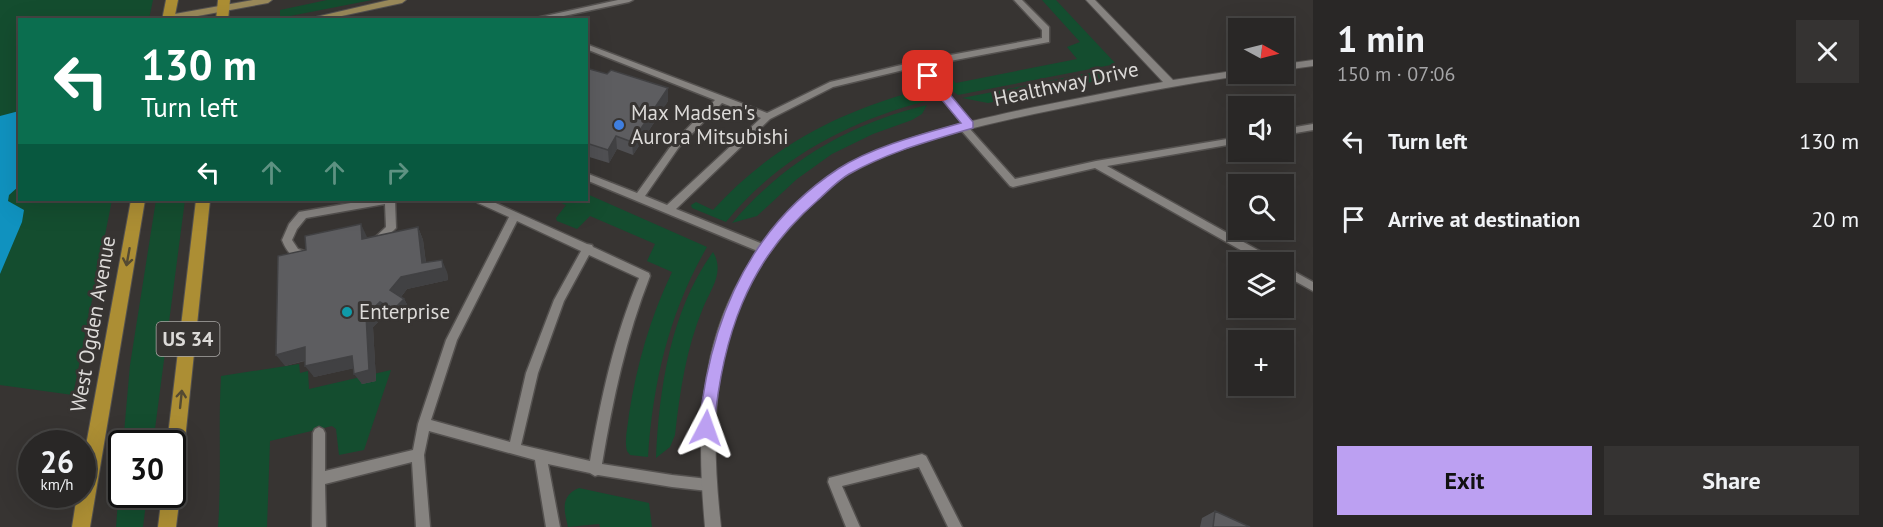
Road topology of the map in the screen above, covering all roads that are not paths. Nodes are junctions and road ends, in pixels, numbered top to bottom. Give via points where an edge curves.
1 (172, 0) edge
2 (268, 0) edge
3 (402, 0) edge
4 (629, 0) edge
5 (1018, 0) edge
6 (1090, 0) edge
7 (592, 4) edge
8 (223, 9) edge
9 (168, 18) edge
10 (174, 18) edge
11 (316, 18) edge
12 (539, 18) edge
13 (588, 47) edge
14 (1313, 63) edge
15 (918, 64) junction
16 (1294, 66) edge
17 (1228, 74) edge
18 (1169, 82) junction
19 (721, 99) junction
20 (767, 117) junction
21 (966, 126) junction
22 (1313, 127) edge
23 (1294, 130) edge
24 (1228, 142) edge
25 (1096, 164) junction
26 (588, 177) edge
27 (639, 197) junction
28 (138, 201) edge
29 (203, 201) edge
30 (382, 201) edge
31 (388, 201) edge
32 (483, 201) edge
33 (669, 209) junction
34 (515, 214) junction
35 (368, 246) edge
36 (588, 248) junction
37 (764, 249) junction
38 (1252, 252) edge
39 (314, 257) edge
40 (1294, 276) edge
41 (1313, 287) edge
42 (424, 424) junction
43 (177, 430) edge
44 (319, 433) dead end
45 (514, 450) junction
46 (418, 455) junction
47 (541, 458) junction
48 (595, 470) junction
49 (319, 479) junction
50 (708, 485) junction
51 (169, 508) edge
52 (81, 527) edge
53 (167, 527) edge
54 (319, 527) edge
55 (423, 527) edge
56 (553, 527) edge
57 (713, 527) edge
58 (853, 527) edge
59 (955, 527) edge

1 - 9 main road
2 - 8 street
3 - 11 street
4 - 7 lane
5 - 15 lane via 1046,29 1046,40
6 - 18 street
7 - 12 lane
8 - 10 street
13 - 19 lane
14 - 16 street
15 - 20 lane via 830,85
15 - 21 lane
17 - 18 street, Healthway Drive
18 - 21 street, Healthway Drive
19 - 20 lane
19 - 27 lane via 676,145
20 - 33 lane
21 - 25 lane via 1013,183
21 - 37 street, Healthway Drive via 909,142 843,172 798,210
22 - 23 lane
24 - 25 lane
25 - 38 lane
26 - 27 lane
27 - 33 lane
28 -> 52 main road, West Ogden Avenue
43 -> 29 main road, US 34
30 - 39 lane via 303,215 287,240 290,250
31 - 35 lane via 392,228
32 - 34 lane
33 - 37 lane
34 - 36 lane
34 - 42 lane via 452,340
36 - 45 lane via 555,310 532,373
36 - 48 lane via 645,276 629,313 610,383
37 - 50 street, Healthway Drive via 744,280 720,341 707,407
40 - 41 lane
42 - 45 lane
42 - 46 lane
44 - 49 lane
45 - 47 lane
46 - 49 lane
46 - 55 lane
47 - 48 lane
47 - 56 lane
48 - 50 lane
49 - 54 lane
50 - 57 street, Healthway Drive
51 - 53 main road
58 - 59 lane via 834,482 922,459

